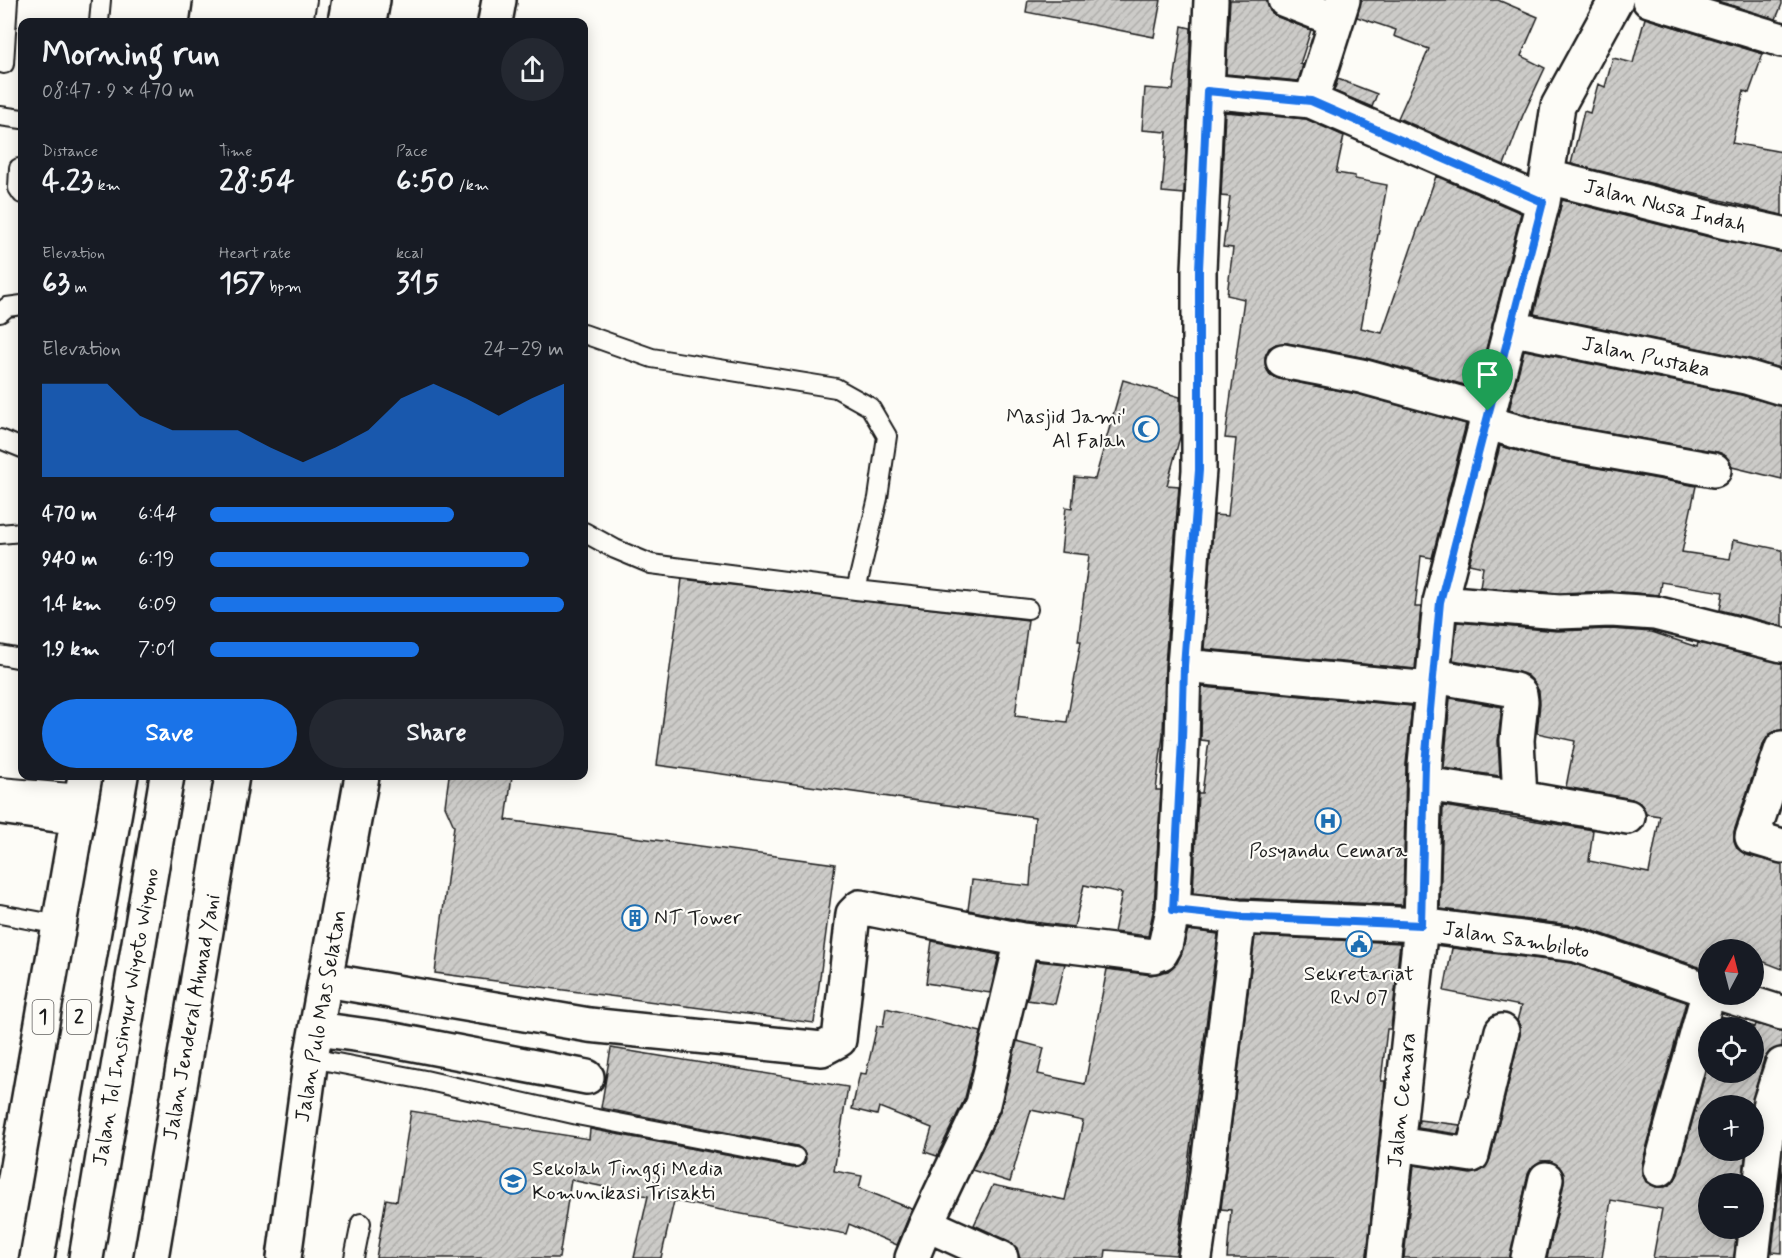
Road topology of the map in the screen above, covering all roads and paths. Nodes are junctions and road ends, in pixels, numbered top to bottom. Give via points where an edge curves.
1 (8, 0) edge
2 (101, 0) edge
3 (211, 0) edge
4 (242, 0) edge
5 (266, 0) edge
6 (289, 0) edge
7 (307, 0) edge
8 (349, 0) edge
9 (373, 0) edge
10 (499, 0) edge
11 (1211, 0) edge
12 (1286, 0) edge
13 (1616, 0) edge
14 (1649, 0) edge
15 (1340, 10) edge
16 (99, 18) edge
17 (208, 18) edge
18 (239, 18) edge
19 (262, 18) edge
20 (287, 18) edge
21 (304, 18) edge
22 (346, 18) edge
23 (370, 18) edge
24 (496, 18) edge
25 (1782, 40) edge
26 (9, 63) edge
27 (1207, 91) junction
28 (1311, 101) junction
29 (0, 116) edge
30 (18, 118) edge
31 (1545, 189) junction
32 (1782, 234) edge
33 (18, 305) edge
34 (0, 313) edge
35 (1510, 328) junction
36 (588, 335) edge
37 (1283, 361) dead end
38 (1782, 388) edge
39 (1487, 417) junction
40 (0, 439) edge
41 (18, 446) edge
42 (1714, 470) dead end
43 (18, 532) edge
44 (0, 534) edge
45 (588, 534) edge
46 (856, 590) junction
47 (1440, 602) junction
48 (1028, 609) dead end
49 (1782, 645) edge
50 (0, 655) edge
51 (18, 658) edge
52 (1184, 666) junction
53 (1433, 683) junction
54 (1782, 748) edge
55 (120, 780) edge
56 (127, 780) edge
57 (166, 780) edge
58 (175, 780) edge
59 (231, 780) edge
60 (361, 780) edge
61 (1424, 784) junction
62 (0, 787) edge
63 (82, 796) edge
64 (1520, 798) junction
65 (0, 807) edge
66 (1628, 817) dead end
67 (1782, 846) edge
68 (1173, 910) junction
69 (0, 914) edge
70 (1239, 917) junction
71 (59, 925) junction
72 (1421, 925) junction
73 (1022, 940) junction
74 (326, 980) junction
75 (1698, 988) edge
76 (1704, 1005) edge
77 (1757, 1005) edge
78 (1782, 1013) edge
79 (1502, 1031) dead end
80 (314, 1044) junction
81 (1782, 1065) edge
82 (587, 1077) dead end
83 (1776, 1104) edge
84 (1397, 1144) junction
85 (795, 1157) dead end
86 (1660, 1169) dead end
87 (1546, 1179) dead end
88 (4, 1223) edge
89 (361, 1223) dead end
90 (926, 1224) junction
91 (2, 1258) edge
92 (37, 1258) edge
93 (47, 1258) edge
94 (86, 1258) edge
95 (97, 1258) edge
96 (151, 1258) edge
97 (284, 1258) edge
98 (354, 1258) edge
99 (912, 1258) edge
100 (1001, 1258) edge
101 (1195, 1258) edge
102 (1385, 1258) edge
103 (1528, 1258) edge
104 (1752, 1258) edge

1 - 26 lane
2 - 16 lane
3 - 17 main road
4 - 18 main road
5 - 19 lane
6 - 20 main road
7 - 21 lane
8 - 22 main road
9 - 23 main road
10 - 24 main road
11 - 27 main road
12 - 15 main road
13 - 31 main road, Jalan Cemara via 1558,106
14 - 25 main road
15 - 28 main road
27 - 28 main road, Jalan Nusa Indah
27 - 52 main road via 1199,270 1199,470
28 - 31 main road, Jalan Nusa Indah
29 - 30 lane
31 - 32 main road, Jalan Nusa Indah
31 - 35 main road, Jalan Cemara
33 - 34 lane
35 - 38 main road, Jalan Pustaka
35 - 39 main road, Jalan Cemara
36 - 46 lane via 652,358 836,388 870,407 886,436 878,498
37 - 39 main road via 1361,376
39 - 42 main road via 1546,440
39 - 47 main road, Jalan Cemara
40 - 41 lane
43 - 44 lane
45 - 46 lane via 651,564
46 - 48 lane
47 - 49 main road via 1559,612 1655,613
47 - 53 main road, Jalan Cemara
50 - 51 lane
52 - 53 main road
52 - 68 main road
53 - 61 main road, Jalan Cemara
53 - 64 main road via 1515,690 1520,694
54 - 67 main road via 1752,837
55 - 92 main road, 2
56 - 93 lane
57 - 94 main road, Jalan Tol Insinyur Wiyoto Wiyono
58 - 95 lane
59 - 96 main road, Jalan Jenderal Ahmad Yani
60 - 74 main road, Jalan Pulo Mas Selatan
61 - 64 main road
61 - 72 main road, Jalan Cemara
62 - 63 lane
63 - 65 main road
63 - 71 main road, 1
64 - 66 main road
68 - 70 main road, Jalan Sambiloto
68 - 73 main road via 1165,946 1153,956
69 - 71 lane
70 - 72 main road, Jalan Sambiloto
70 - 101 main road
71 - 88 main road, 1
72 - 75 main road, Jalan Sambiloto via 1576,945
72 - 84 main road, Jalan Cemara
73 - 74 main road via 860,907 853,914 839,1040 822,1049 589,1025
73 - 90 main road via 982,1104
74 - 80 main road, Jalan Pulo Mas Selatan
76 - 86 main road
77 - 78 main road
79 - 84 main road via 1472,1155
80 - 82 main road via 383,1038
80 - 85 lane via 425,1080 582,1116
80 - 97 main road, Jalan Pulo Mas Selatan
81 - 83 main road
83 - 104 main road
84 - 102 main road, Jalan Cemara
87 - 103 main road
88 - 91 main road, 1
89 - 98 lane
90 - 99 main road
90 - 100 main road

